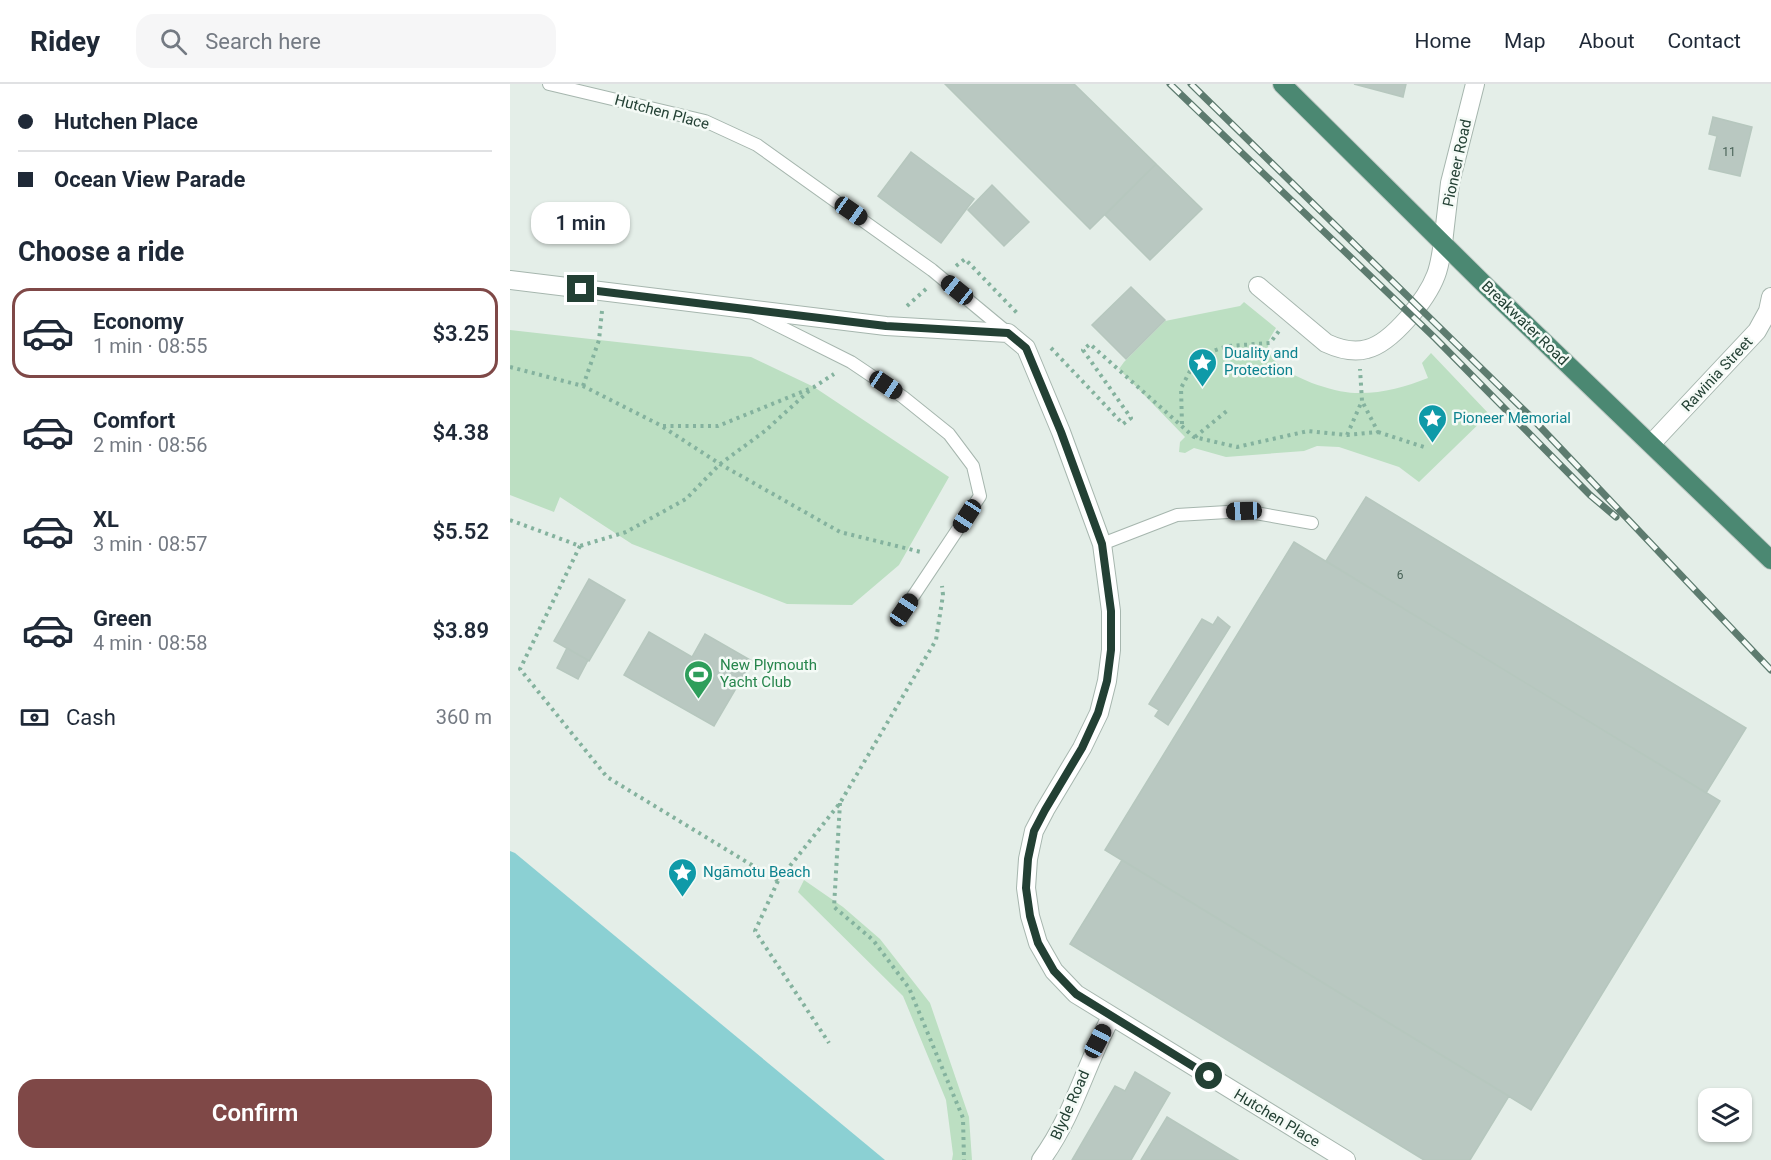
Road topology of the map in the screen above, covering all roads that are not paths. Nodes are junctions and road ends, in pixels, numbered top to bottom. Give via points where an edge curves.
1 (549, 84) edge
2 (1282, 84) edge
3 (1475, 84) edge
4 (1443, 243) junction
5 (510, 280) edge
6 (1258, 286) dead end
7 (1771, 297) edge
8 (748, 310) junction
9 (1008, 333) junction
10 (1651, 444) junction
11 (1312, 523) dead end
12 (1102, 544) junction
13 (1771, 560) edge
14 (904, 610) dead end
15 (1111, 1017) junction
16 (1041, 1160) edge
17 (1346, 1160) edge

1 - 9 lane, Hutchen Place via 705,122 757,144 940,276
2 - 4 highway, Breakwater Road
3 - 4 street, Pioneer Road via 1450,183
4 - 6 street, Pioneer Road via 1431,284 1399,328 1377,345 1360,350 1326,343
4 - 10 highway, Breakwater Road
5 - 8 street
7 - 10 street, Rawinia Street via 1757,331
8 - 9 street via 886,326
8 - 14 lane via 851,362 903,397 949,434 973,466 980,496
9 - 12 street, Hutchen Place via 1026,348
10 - 13 highway, Breakwater Road
11 - 12 lane via 1244,511 1177,515
12 - 15 street, Hutchen Place via 1111,611 1107,681 1086,739 1034,831 1026,888 1038,943 1054,971 1076,994
15 - 16 street, Blyde Road via 1059,1133
15 - 17 street, Hutchen Place

